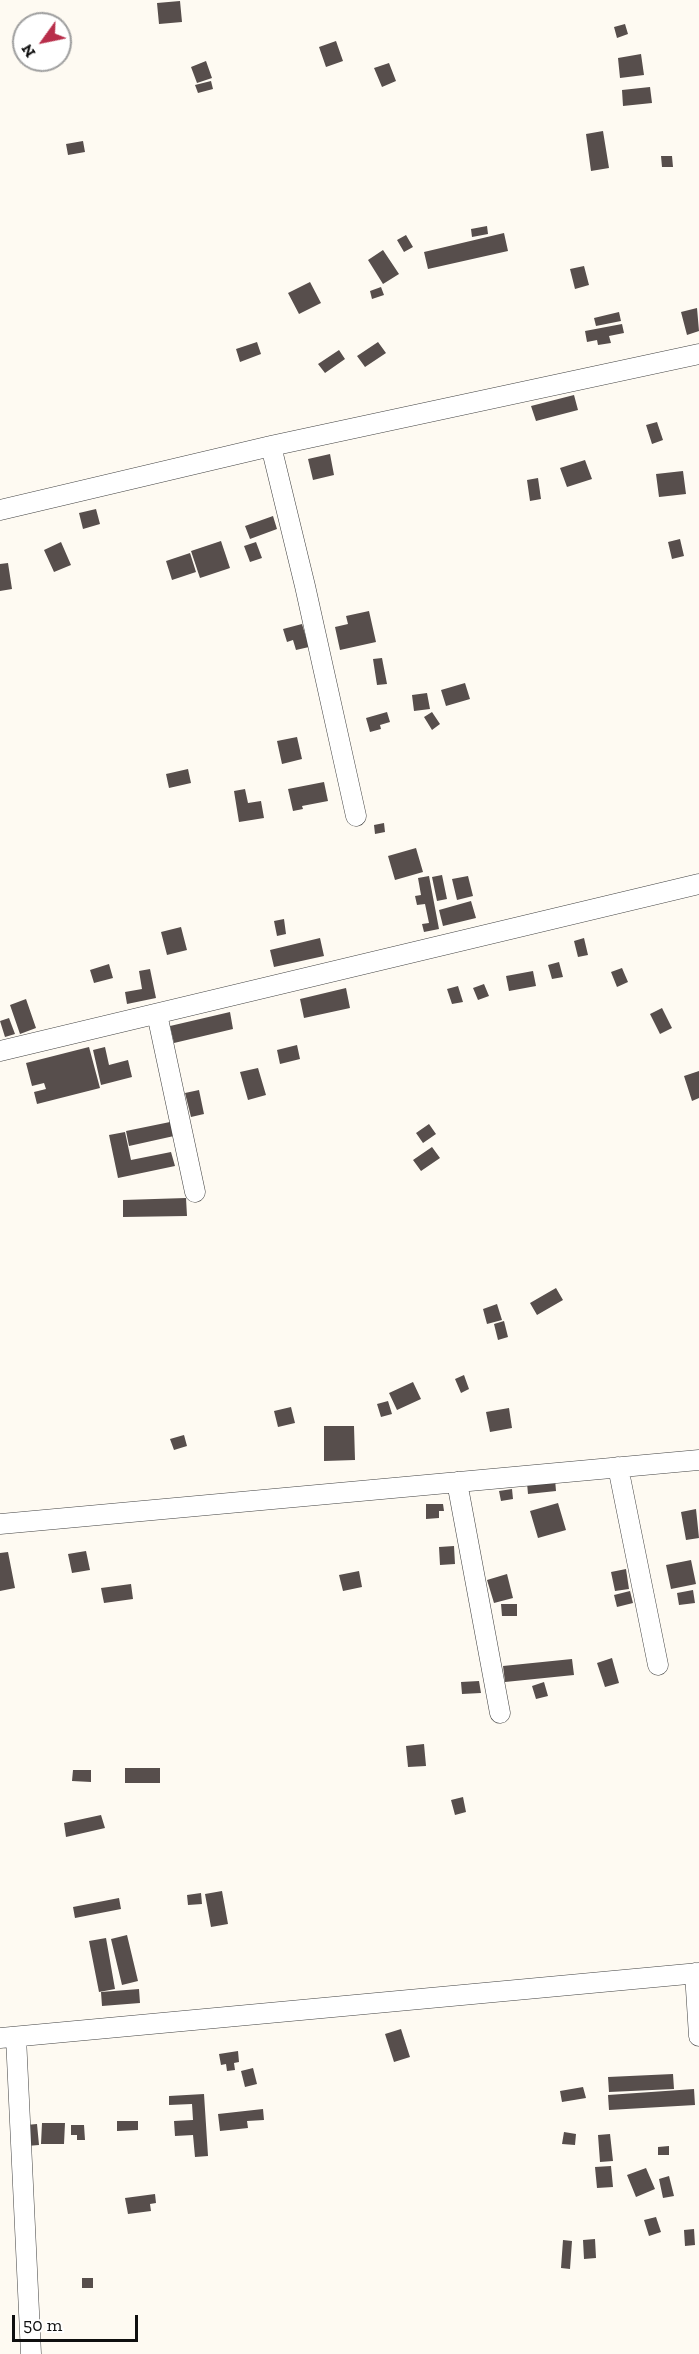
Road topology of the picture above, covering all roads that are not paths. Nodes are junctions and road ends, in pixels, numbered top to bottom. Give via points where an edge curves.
1 (699, 354) edge
2 (270, 446) junction
3 (0, 510) edge
4 (356, 816) dead end
5 (699, 884) edge
6 (157, 1014) junction
7 (0, 1052) edge
8 (195, 1192) dead end
9 (699, 1460) edge
10 (618, 1467) junction
11 (457, 1482) junction
12 (0, 1524) edge
13 (658, 1665) dead end
14 (500, 1713) dead end
15 (697, 1973) edge
16 (699, 2036) edge
17 (8, 2038) edge
18 (31, 2354) edge

1 - 2 street
2 - 3 street
2 - 4 street
5 - 6 street
6 - 7 street
6 - 8 street
9 - 10 street
10 - 11 street
10 - 13 street
11 - 12 street
11 - 14 street
15 - 16 street
15 - 17 street
17 - 18 street

